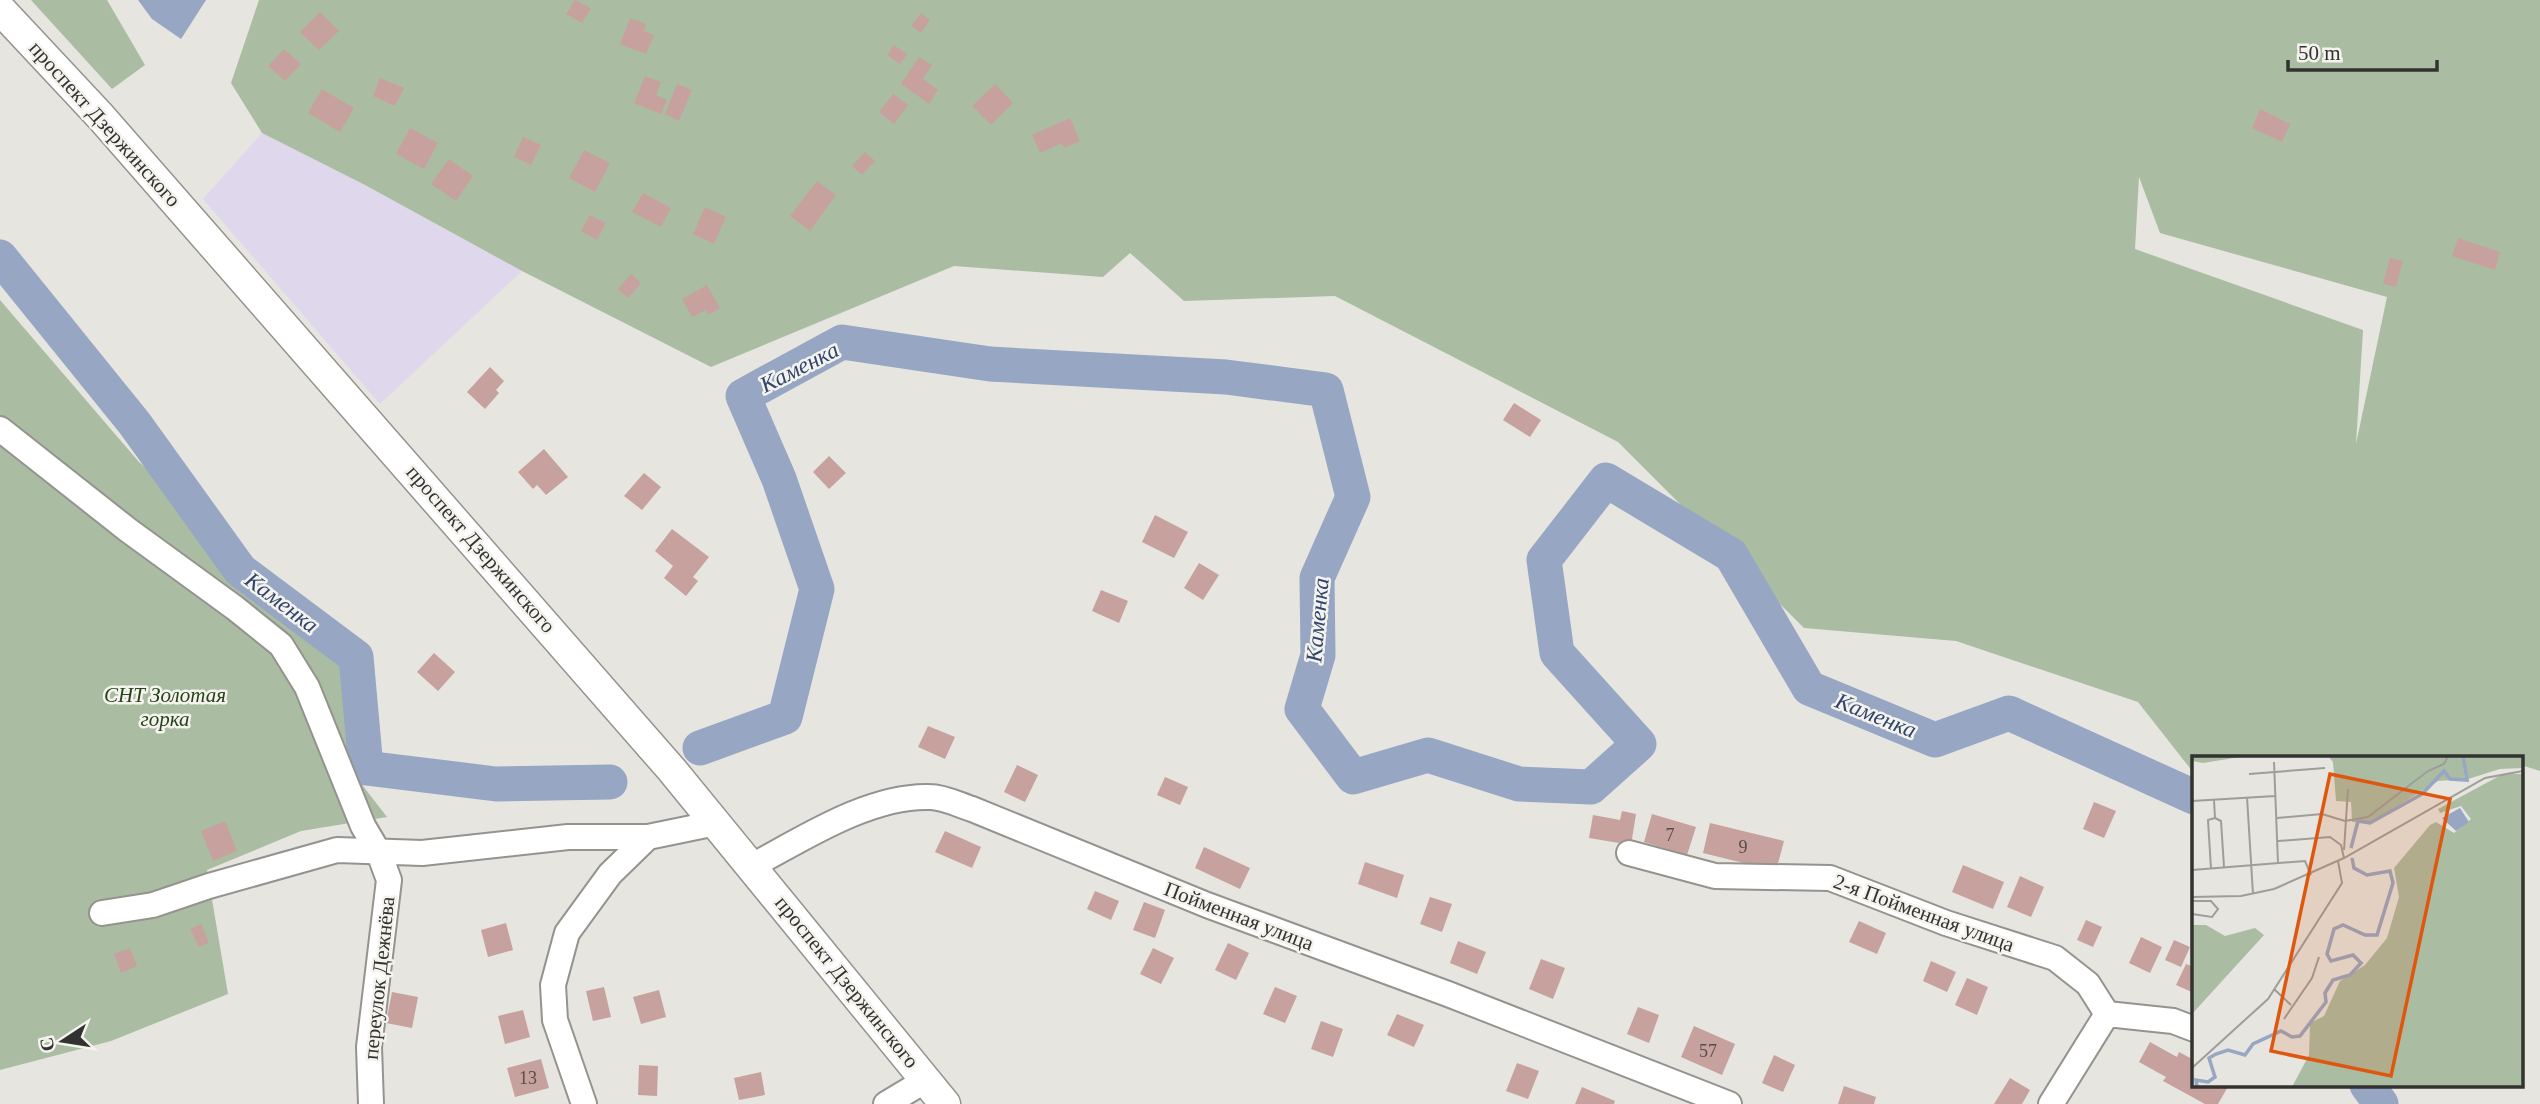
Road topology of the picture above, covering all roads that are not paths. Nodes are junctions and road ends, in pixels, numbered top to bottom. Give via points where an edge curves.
1 (0, 9) edge
2 (0, 429) edge
3 (716, 823) junction
4 (648, 837) junction
5 (379, 853) junction
6 (1629, 853) dead end
7 (752, 866) junction
8 (102, 913) dead end
9 (2107, 1014) junction
10 (2192, 1029) edge
11 (926, 1080) junction
12 (371, 1104) edge
13 (584, 1104) edge
14 (886, 1104) edge
15 (945, 1104) edge
16 (1729, 1104) edge
17 (2051, 1104) edge

1 - 3 street, проспект Дзержинского via 398,454
2 - 5 street, переулок Дежнёва via 281,645 307,687 363,826
3 - 4 street
3 - 7 street, проспект Дзержинского
4 - 5 street via 568,837 422,853
4 - 13 street via 610,874 567,933 553,985 555,1020
5 - 8 street via 337,850 153,905
5 - 12 street, переулок Дежнёва via 389,880 369,1047
6 - 9 street, 2-я Пойменная улица via 1715,876 1830,877 1947,923 2056,958 2088,984
7 - 11 street, проспект Дзержинского
7 - 16 street, Пойменная улица via 867,808 905,798 934,797
9 - 10 street via 2174,1021
9 - 17 street
11 - 14 street
11 - 15 street, проспект Дзержинского

